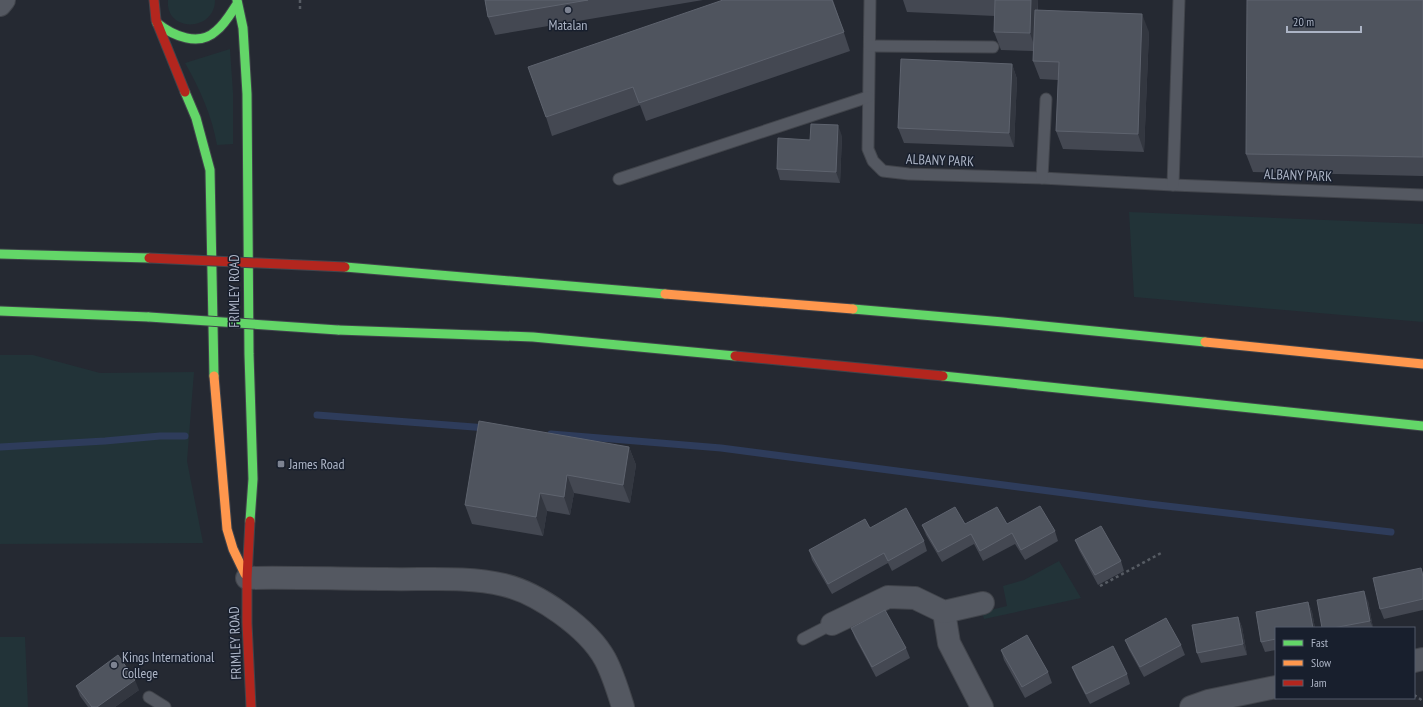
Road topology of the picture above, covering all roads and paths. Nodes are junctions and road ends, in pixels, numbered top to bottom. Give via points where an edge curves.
1 (4, 0) edge
2 (154, 0) edge
3 (300, 0) edge
4 (870, 0) edge
5 (1179, 0) edge
6 (237, 2) edge
7 (0, 6) edge
8 (300, 11) dead end
9 (157, 23) junction
10 (870, 46) junction
11 (993, 47) edge
12 (868, 97) junction
13 (1046, 99) dead end
14 (1042, 178) junction
15 (619, 179) dead end
16 (1173, 185) junction
17 (1423, 195) edge
18 (0, 254) edge
19 (0, 311) edge
20 (1423, 364) edge
21 (1353, 419) junction
22 (1423, 426) edge
23 (1423, 432) edge
24 (1162, 552) dead end
25 (247, 578) junction
26 (1100, 586) dead end
27 (983, 603) dead end
28 (944, 612) junction
29 (832, 624) joint
30 (803, 639) dead end
31 (1275, 687) edge
32 (149, 697) dead end
33 (165, 707) edge
34 (251, 707) edge
35 (623, 707) edge
36 (982, 707) edge
37 (1191, 707) edge

1 - 7 street
2 - 9 main road, FRIMLEY ROAD
3 - 8 path
4 - 10 lane, ALBANY PARK
5 - 16 lane
6 - 9 main road, FRIMLEY ROAD via 223,24 206,37 180,37 166,31
6 - 25 main road, FRIMLEY ROAD via 243,28 246,85 253,479
9 - 25 main road, FRIMLEY ROAD via 196,118 210,170 213,365 227,529 233,549
10 - 11 lane
10 - 12 lane, ALBANY PARK
12 - 14 lane, ALBANY PARK via 868,152 883,171
12 - 15 lane
13 - 14 lane
14 - 16 lane, ALBANY PARK
16 - 17 lane, ALBANY PARK
18 - 20 main road, bridge via 344,267 1003,322
19 - 21 main road, bridge via 533,338 835,365
21 - 22 main road
21 - 23 main road
24 - 26 path
25 - 34 main road, FRIMLEY ROAD
25 - 35 street via 462,580 506,585 533,597 572,621 591,639 605,658
27 - 28 street
28 - 29 street via 915,598 888,597
28 - 36 street via 949,643
29 - 30 lane
31 - 37 street
32 - 33 lane

